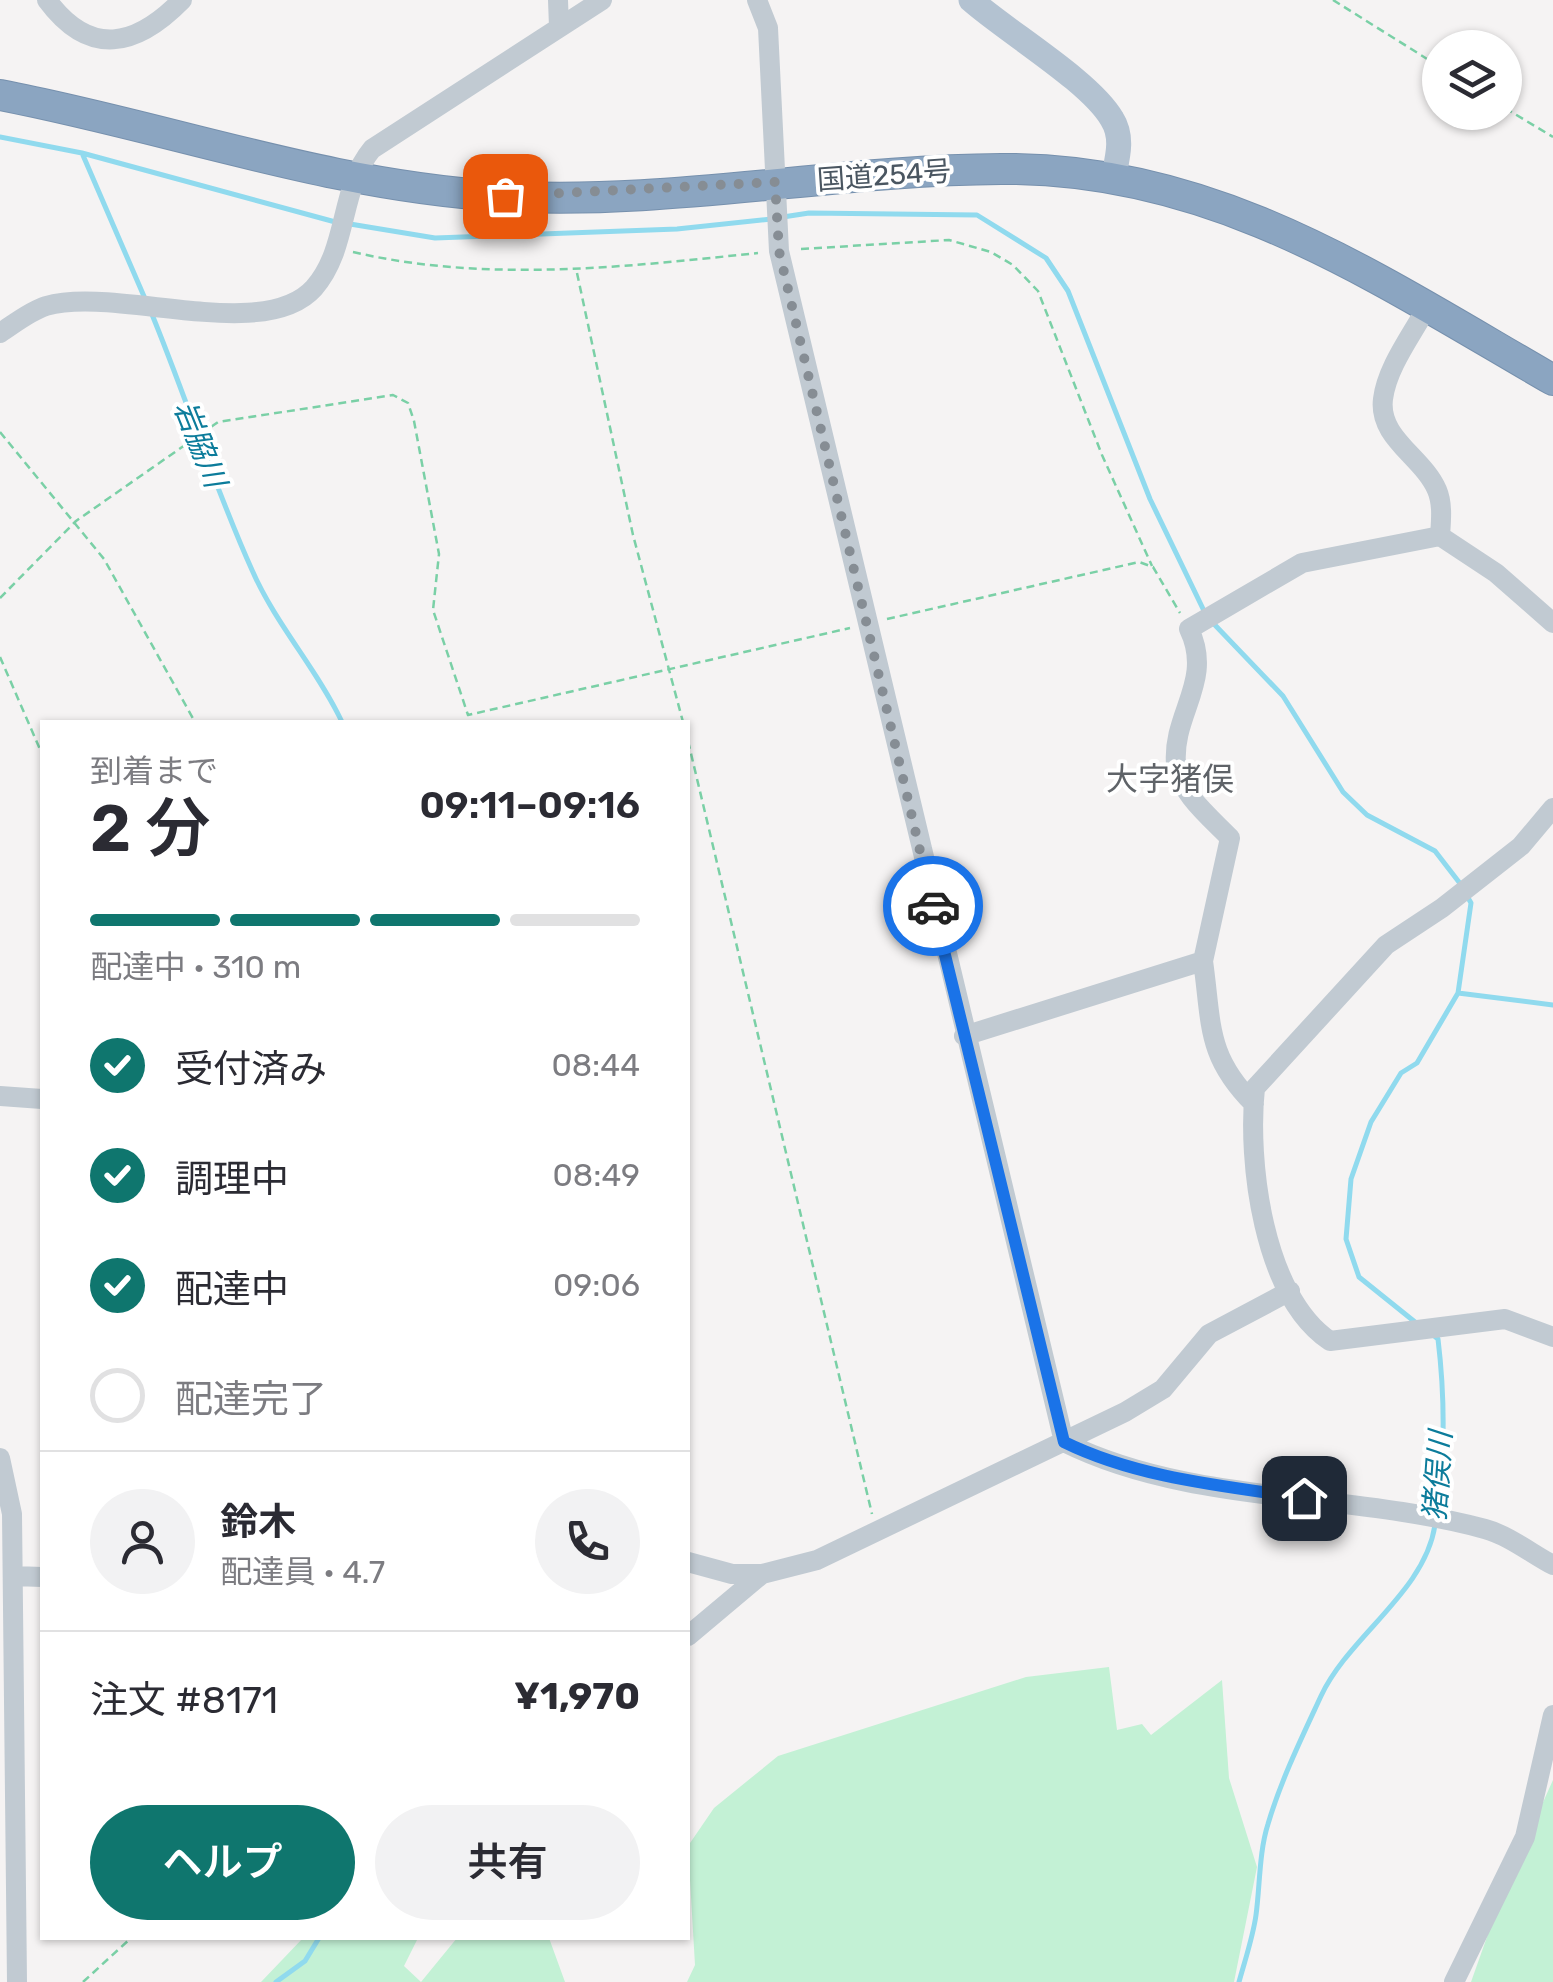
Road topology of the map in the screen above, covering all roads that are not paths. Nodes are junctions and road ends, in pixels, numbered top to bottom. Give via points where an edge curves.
1 (47, 0) edge
2 (182, 0) edge
3 (558, 0) edge
4 (602, 0) edge
5 (756, 0) edge
6 (970, 0) edge
7 (559, 27) junction
8 (0, 94) edge
9 (1112, 179) junction
10 (352, 180) junction
11 (775, 182) junction
12 (1427, 308) junction
13 (0, 333) edge
14 (1553, 380) edge
15 (1440, 536) junction
16 (1553, 622) edge
17 (1553, 808) edge
18 (1204, 961) junction
19 (964, 1036) junction
20 (0, 1096) edge
21 (40, 1099) edge
22 (1254, 1104) junction
23 (1290, 1291) junction
24 (1553, 1337) edge
25 (1064, 1442) junction
26 (0, 1458) edge
27 (690, 1563) edge
28 (1553, 1565) edge
29 (762, 1574) junction
30 (14, 1576) junction
31 (40, 1577) edge
32 (690, 1634) edge
33 (1553, 1715) edge
34 (17, 1982) edge
35 (1454, 1982) edge

1 - 2 street via 80,33 105,42 132,38
3 - 7 street
4 - 7 street
5 - 11 street via 768,28
6 - 9 main road via 1097,100 1114,122 1120,150
7 - 10 street via 372,149
8 - 10 highway, 国道254号
9 - 11 highway, 国道254号 via 1003,169
9 - 12 highway, 国道254号 via 1260,219
10 - 11 highway, 国道254号 via 505,196
10 - 13 street via 336,248 314,288 288,306 251,312 78,302 44,306
11 - 19 street via 779,251
12 - 14 highway, 国道254号
12 - 15 street via 1394,368 1382,413 1437,491
15 - 16 street
15 - 18 street via 1302,563 1189,629 1200,652 1198,674 1176,765 1191,797 1230,838
17 - 22 street via 1521,846 1386,945 1256,1088
18 - 19 street
18 - 22 street via 1216,1055
19 - 25 street
20 - 21 street
22 - 23 street via 1253,1170 1262,1220
23 - 24 street via 1330,1341 1504,1320
23 - 25 street via 1210,1334 1163,1389
25 - 28 street via 1197,1482 1489,1529
25 - 29 street via 817,1560
26 - 30 street via 11,1500
27 - 29 street
29 - 32 street
30 - 31 street
30 - 34 street
33 - 35 street via 1524,1837

